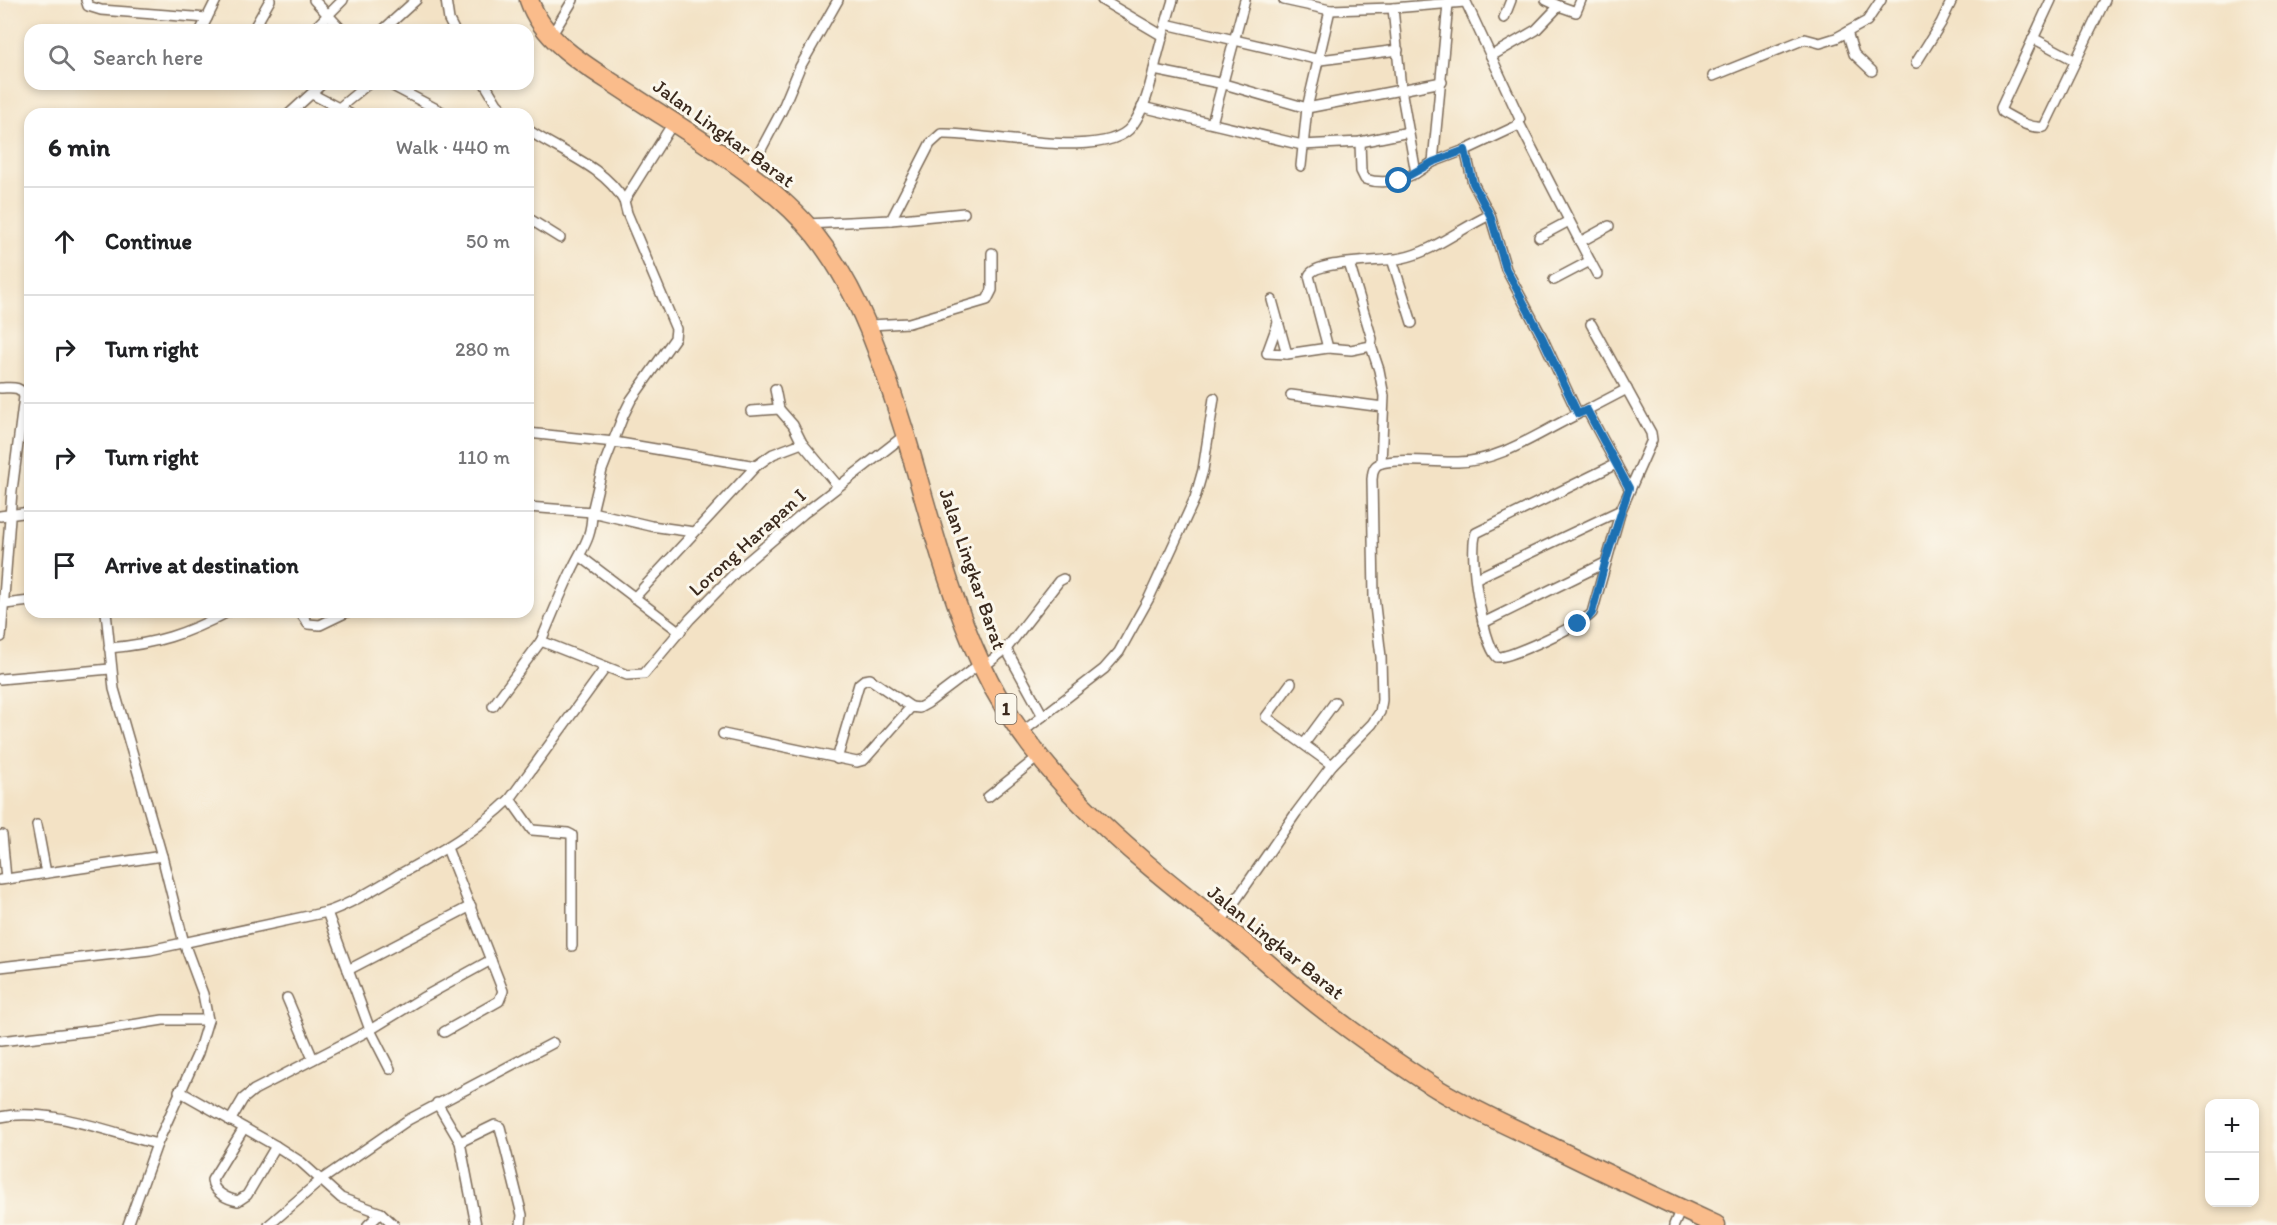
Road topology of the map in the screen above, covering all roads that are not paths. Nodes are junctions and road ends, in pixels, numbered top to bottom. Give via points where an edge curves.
1 (86, 0) edge
2 (216, 0) edge
3 (270, 0) edge
4 (314, 0) edge
5 (343, 0) edge
6 (416, 0) edge
7 (446, 0) edge
8 (529, 0) edge
9 (573, 0) edge
10 (838, 0) edge
11 (1102, 0) edge
12 (1173, 0) edge
13 (1245, 0) edge
14 (1284, 0) edge
15 (1511, 0) edge
16 (1547, 0) edge
17 (1581, 0) edge
18 (1881, 0) edge
19 (1952, 0) edge
20 (2050, 0) edge
21 (2106, 0) edge
22 (1465, 1) edge
23 (1417, 3) edge
24 (1448, 4) junction
25 (1559, 6) junction
26 (1394, 9) junction
27 (1330, 10) junction
28 (328, 14) junction
29 (207, 18) junction
30 (1504, 18) dead end
31 (204, 24) edge
32 (256, 24) edge
33 (319, 24) edge
34 (337, 24) edge
35 (390, 24) edge
36 (451, 24) edge
37 (1166, 24) junction
38 (1846, 32) junction
39 (551, 36) junction
40 (1163, 36) junction
41 (2033, 38) junction
42 (1234, 40) junction
43 (1398, 50) junction
44 (1491, 56) junction
45 (1320, 60) junction
46 (2076, 61) junction
47 (1917, 63) dead end
48 (1154, 70) junction
49 (1872, 71) dead end
50 (1713, 76) dead end
51 (1442, 82) junction
52 (1224, 84) junction
53 (1401, 89) junction
54 (315, 90) edge
55 (362, 90) edge
56 (400, 90) edge
57 (489, 90) edge
58 (312, 93) junction
59 (1142, 107) junction
60 (296, 108) edge
61 (334, 108) edge
62 (342, 108) edge
63 (435, 108) edge
64 (501, 108) edge
65 (1307, 108) junction
66 (673, 123) junction
67 (1212, 123) junction
68 (1519, 123) junction
69 (1409, 132) junction
70 (534, 134) edge
71 (1360, 142) junction
72 (1302, 145) junction
73 (1465, 150) junction
74 (1433, 162) junction
75 (1301, 166) dead end
76 (1416, 173) junction
77 (748, 174) junction
78 (624, 201) junction
79 (964, 213) dead end
80 (1490, 215) junction
81 (891, 220) junction
82 (1569, 221) junction
83 (534, 222) edge
84 (806, 224) junction
85 (1609, 226) dead end
86 (1539, 237) dead end
87 (560, 238) dead end
88 (1580, 242) junction
89 (992, 253) dead end
90 (1392, 259) junction
91 (1590, 261) junction
92 (1349, 263) junction
93 (1597, 274) dead end
94 (1554, 280) dead end
95 (1272, 300) dead end
96 (1278, 323) junction
97 (1412, 323) dead end
98 (1591, 324) dead end
99 (869, 325) junction
100 (1371, 346) junction
101 (1328, 348) junction
102 (1287, 354) junction
103 (0, 388) edge
104 (775, 389) dead end
105 (1627, 389) junction
106 (1291, 395) dead end
107 (1214, 398) dead end
108 (1383, 407) junction
109 (779, 409) junction
110 (751, 411) dead end
111 (1582, 412) junction
112 (534, 434) edge
113 (905, 435) junction
114 (614, 442) junction
115 (802, 442) junction
116 (1381, 463) junction
117 (1616, 464) junction
118 (756, 466) junction
119 (838, 486) junction
120 (1629, 488) junction
121 (534, 507) edge
122 (1621, 510) junction
123 (592, 512) junction
124 (24, 513) edge
125 (5, 516) edge
126 (694, 532) junction
127 (580, 556) junction
128 (1605, 563) junction
129 (1477, 578) junction
130 (1063, 579) dead end
131 (634, 597) junction
132 (24, 602) edge
133 (5, 604) junction
134 (106, 618) edge
135 (215, 618) edge
136 (304, 618) edge
137 (333, 618) edge
138 (1483, 623) junction
139 (680, 632) junction
140 (0, 638) edge
141 (541, 641) junction
142 (109, 648) junction
143 (1006, 649) junction
144 (982, 665) junction
145 (606, 667) junction
146 (110, 669) junction
147 (0, 679) edge
148 (1292, 683) dead end
149 (1335, 702) dead end
150 (493, 705) dead end
151 (911, 707) junction
152 (1043, 716) junction
153 (1022, 733) junction
154 (723, 734) dead end
155 (1304, 744) junction
156 (1038, 757) junction
157 (837, 759) junction
158 (1332, 765) junction
159 (988, 797) dead end
160 (510, 799) junction
161 (37, 825) dead end
162 (2, 835) dead end
163 (447, 848) junction
164 (162, 856) junction
165 (46, 873) junction
166 (3, 880) edge
167 (471, 906) junction
168 (327, 912) junction
169 (1220, 923) junction
170 (184, 943) junction
171 (572, 946) dead end
172 (491, 960) junction
173 (0, 967) edge
174 (348, 970) junction
175 (287, 998) dead end
176 (208, 1020) junction
177 (370, 1030) junction
178 (444, 1032) dead end
179 (0, 1041) edge
180 (553, 1043) dead end
181 (313, 1059) junction
182 (390, 1069) dead end
183 (179, 1091) junction
184 (437, 1103) junction
185 (0, 1117) edge
186 (230, 1121) junction
187 (244, 1128) junction
188 (460, 1142) junction
189 (157, 1144) junction
190 (276, 1146) junction
191 (321, 1180) junction
192 (381, 1213) junction
193 (1677, 1217) edge
194 (128, 1225) edge
195 (269, 1225) edge
196 (368, 1225) edge
197 (394, 1225) edge
198 (476, 1225) edge
199 (521, 1225) edge
200 (1716, 1225) edge

1 - 29 street via 88,6 101,10
2 - 29 street
3 - 32 street
4 - 28 street
5 - 28 street
6 - 35 street
7 - 36 street
8 - 39 highway, Jalan Lingkar Barat / 1 via 534,14
9 - 39 street
10 - 77 street
11 - 40 street
12 - 37 street
13 - 42 street
14 - 27 street
15 - 30 street
16 - 25 street
17 - 25 street via 1576,12
18 - 38 street via 1867,21
19 - 47 street
20 - 41 street
21 - 46 street
22 - 24 street
22 - 44 street
23 - 24 street
23 - 26 street
24 - 51 street
25 - 44 street via 1536,30
26 - 27 street
26 - 43 street
27 - 45 street
28 - 33 street
28 - 34 street
29 - 31 street
37 - 40 street
37 - 42 street
38 - 49 street via 1854,54
38 - 50 street via 1825,42 1805,39
39 - 66 highway, Jalan Lingkar Barat / 1 via 559,46
40 - 48 street
41 - 46 street
41 - 46 street via 2002,112 2032,127 2044,127
42 - 45 street
42 - 52 street
43 - 45 street
43 - 53 street
44 - 68 street
45 - 65 street
48 - 52 street
48 - 59 street
51 - 53 street
51 - 74 street
52 - 65 street
52 - 67 street
53 - 65 street
53 - 69 street
54 - 58 street
55 - 62 street
56 - 63 street
57 - 64 street
58 - 60 street
58 - 61 street
59 - 67 street
59 - 81 street via 1124,135 1097,142 1070,144 941,134 930,144
65 - 72 street
66 - 77 highway, Jalan Lingkar Barat / 1
66 - 78 street
67 - 72 street
68 - 73 street
68 - 82 street
69 - 71 street
69 - 76 street
70 - 78 street via 604,176
71 - 72 street
71 - 76 street via 1365,179 1399,181
72 - 75 street
73 - 74 street
73 - 80 street via 1473,183
74 - 76 street
77 - 84 highway, Jalan Lingkar Barat / 1
78 - 114 street via 676,332 631,400
79 - 81 street
80 - 90 street via 1425,250
80 - 111 street via 1506,269
81 - 84 street
82 - 86 street
82 - 88 street
83 - 87 street
84 - 99 highway, Jalan Lingkar Barat / 1 via 835,263
85 - 88 street
88 - 91 street
89 - 99 street via 992,290 987,300 909,323
90 - 92 street
90 - 97 street
91 - 93 street
91 - 94 street
92 - 100 street
92 - 101 street via 1315,268 1309,276
95 - 96 street
96 - 102 street
96 - 102 street via 1267,353
98 - 105 street
99 - 113 highway, Jalan Lingkar Barat / 1
100 - 101 street via 1351,350
100 - 108 street via 1379,370
101 - 102 street
103 - 125 street via 19,388 24,398
104 - 109 street
105 - 111 street
105 - 120 street via 1652,436
106 - 108 street
107 - 152 street via 1195,498 1149,598 1111,662
108 - 116 street
109 - 110 street
109 - 115 street
111 - 116 street via 1489,458
111 - 117 street
112 - 114 street
113 - 119 street, Lorong Harapan I
113 - 144 highway, Jalan Lingkar Barat / 1 via 954,593
114 - 118 street
114 - 123 street via 602,470
115 - 118 street
115 - 119 street
116 - 158 street via 1373,470 1372,479 1381,707 1372,724
117 - 120 street
117 - 129 street via 1479,530 1474,536
118 - 126 street
119 - 139 street, Lorong Harapan I via 741,567
120 - 122 street
121 - 123 street
122 - 128 street
122 - 129 street
123 - 126 street
123 - 127 street via 591,533
124 - 125 street
125 - 133 street
126 - 131 street
127 - 131 street
127 - 141 street
128 - 138 street
128 - 138 street via 1592,613 1578,624 1502,658 1495,655
129 - 138 street
130 - 143 street
131 - 139 street
132 - 133 street
133 - 140 street
134 - 142 street
135 - 142 street via 179,635
136 - 137 street via 315,626
139 - 145 street, Lorong Harapan I via 644,674 627,675
141 - 145 street
141 - 150 street
142 - 146 street
143 - 144 street
143 - 152 street
144 - 151 street via 922,707
144 - 153 highway, Jalan Lingkar Barat / 1
145 - 160 street
146 - 147 street
146 - 164 street
148 - 155 street via 1266,717
149 - 155 street
151 - 157 street via 864,760
151 - 157 street via 870,679 864,680 859,684
152 - 153 street
153 - 156 highway, Jalan Lingkar Barat / 1
154 - 157 street
155 - 158 street
156 - 159 street
156 - 169 highway, Jalan Lingkar Barat / 1 via 1089,813
158 - 169 street
160 - 163 street
160 - 171 street via 532,830 572,835
161 - 165 street
162 - 166 street
163 - 167 street
163 - 168 street
164 - 165 street
164 - 170 street
165 - 166 street
167 - 172 street
167 - 174 street
168 - 170 street
168 - 174 street
169 - 193 highway, Jalan Lingkar Barat / 1 via 1349,1030 1432,1086
170 - 173 street via 116,955
170 - 176 street
172 - 177 street
172 - 178 street via 503,987 502,997
174 - 177 street
175 - 181 street
176 - 179 street via 163,1020
176 - 183 street via 198,1053
177 - 181 street
177 - 182 street
180 - 184 street
181 - 186 street via 248,1094
183 - 186 street
183 - 189 street
184 - 188 street
184 - 191 street
185 - 189 street via 46,1116
186 - 187 street
187 - 190 street
187 - 190 street via 212,1180 216,1191 238,1201 247,1195
188 - 198 street
188 - 199 street via 495,1125 500,1127 522,1215
189 - 194 street
190 - 191 street
191 - 192 street via 341,1197
191 - 195 street
192 - 196 street
192 - 197 street
193 - 200 highway, Jalan Lingkar Barat / 1

